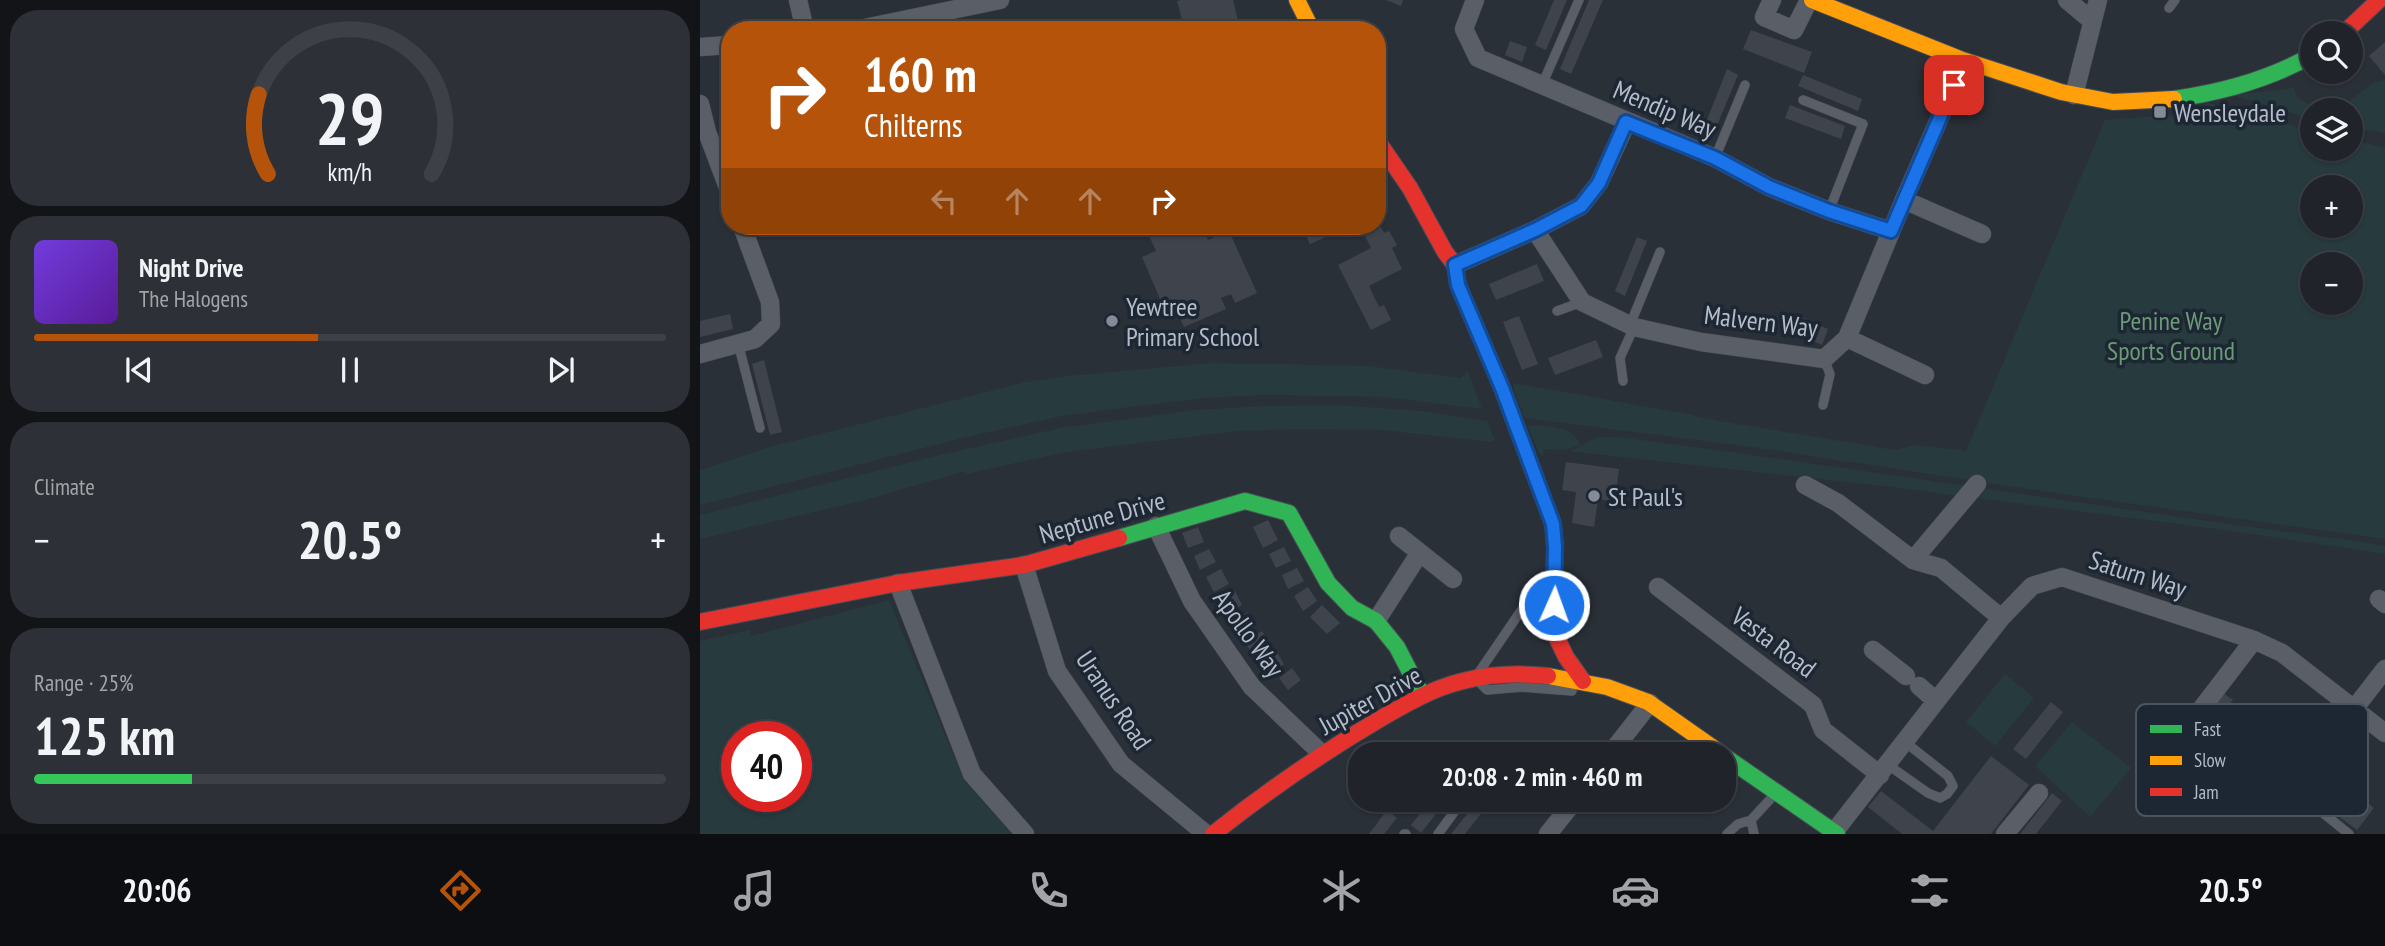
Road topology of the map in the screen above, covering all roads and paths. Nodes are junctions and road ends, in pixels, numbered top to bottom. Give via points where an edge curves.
1 (798, 0) edge
2 (1000, 0) edge
3 (1297, 0) edge
4 (1475, 0) edge
5 (1579, 0) edge
6 (1772, 0) edge
7 (1810, 0) edge
8 (2067, 0) edge
9 (2098, 0) edge
10 (2379, 0) edge
11 (802, 21) edge
12 (898, 21) edge
13 (1308, 21) edge
14 (2092, 21) junction
15 (2357, 21) edge
16 (721, 46) edge
17 (700, 47) edge
18 (1964, 62) junction
19 (2300, 62) edge
20 (1542, 85) junction
21 (1745, 85) dead end
22 (2074, 95) junction
23 (1802, 100) dead end
24 (700, 104) edge
25 (1626, 122) junction
26 (704, 133) edge
27 (1386, 152) edge
28 (1715, 158) junction
29 (721, 172) edge
30 (1903, 200) junction
31 (1829, 211) junction
32 (1535, 230) junction
33 (1891, 231) junction
34 (1982, 234) dead end
35 (745, 235) edge
36 (1660, 252) dead end
37 (1455, 265) junction
38 (1583, 302) junction
39 (1557, 310) dead end
40 (1632, 326) junction
41 (1847, 338) junction
42 (738, 343) junction
43 (700, 354) edge
44 (1824, 359) junction
45 (1925, 375) dead end
46 (1623, 381) dead end
47 (1823, 405) dead end
48 (760, 428) dead end
49 (1977, 484) dead end
50 (1805, 485) dead end
51 (1156, 526) junction
52 (1399, 536) dead end
53 (1419, 554) junction
54 (1913, 560) junction
55 (1024, 565) junction
56 (1453, 579) dead end
57 (898, 583) junction
58 (1658, 587) dead end
59 (1555, 588) junction
60 (2001, 618) junction
61 (1376, 621) junction
62 (700, 622) edge
63 (1556, 636) junction
64 (2254, 640) junction
65 (1873, 650) dead end
66 (2385, 669) edge
67 (1529, 674) junction
68 (1475, 678) junction
69 (1591, 683) junction
70 (1422, 695) junction
71 (1936, 701) junction
72 (1650, 703) junction
73 (2203, 704) edge
74 (2348, 704) edge
75 (2358, 704) edge
76 (2368, 720) edge
77 (2385, 733) edge
78 (1619, 742) edge
79 (1705, 742) edge
80 (1905, 742) junction
81 (1322, 754) junction
82 (1736, 764) edge
83 (1890, 772) junction
84 (1776, 793) junction
85 (2039, 793) dead end
86 (1454, 812) edge
87 (1565, 812) edge
88 (2327, 816) edge
89 (1751, 820) junction
90 (1836, 833) edge
91 (1025, 834) edge
92 (1206, 834) edge
93 (1213, 834) edge
94 (1438, 834) edge
95 (1548, 834) edge
96 (1727, 834) edge
97 (1754, 834) edge
98 (2005, 834) edge
99 (2349, 834) edge

1 - 11 street
2 - 12 street
3 - 13 street
4 - 20 street, Mendip Way via 1464,29 1478,58
5 - 20 lane
6 - 7 street via 1764,17 1794,30
7 - 18 street
8 - 14 street
9 - 14 street
10 - 15 street
14 - 22 street
16 - 17 street
18 - 22 street
18 - 30 street, Malvern Way
19 - 22 street via 2259,82 2215,93 2138,103
20 - 25 street, Mendip Way
21 - 28 lane
23 - 31 lane via 1863,124
24 - 26 street
25 - 28 street, Mendip Way
25 - 32 street via 1599,183 1581,206
26 - 29 street
27 - 37 street
28 - 31 street, Mendip Way via 1769,187
30 - 33 street, Malvern Way
30 - 34 street
31 - 33 street, Mendip Way
32 - 37 street
32 - 38 street
33 - 41 street, Malvern Way
35 - 42 street via 770,302 771,324 755,339
36 - 40 lane
37 - 59 street via 1458,285 1553,524
38 - 39 lane
38 - 40 street, Malvern Way
40 - 44 street, Malvern Way via 1701,342
40 - 46 lane via 1620,358
41 - 44 street, Malvern Way
41 - 45 street
42 - 43 street
42 - 48 lane
44 - 47 lane via 1830,374
49 - 54 street
50 - 54 street via 1838,503
51 - 55 street, Neptune Drive
51 - 61 street, Neptune Drive via 1245,501 1289,513 1328,583 1352,608
51 - 81 street, Apollo Way via 1192,601 1252,687
52 - 53 street
53 - 56 street
53 - 61 street
54 - 60 street via 1941,569
55 - 57 street, Neptune Drive
55 - 92 street, Uranus Road via 1057,670 1121,764
57 - 62 street, Neptune Drive
57 - 91 street via 972,774
58 - 83 street, Vesta Road via 1813,705 1823,730
59 - 63 street
59 - 68 lane via 1533,593
60 - 64 street, Saturn Way via 2032,586 2062,577
60 - 71 street, Saturn Way
61 - 70 street, Neptune Drive via 1397,647
63 - 67 street
63 - 69 street via 1566,657
64 - 73 street
64 - 74 street, Saturn Way via 2282,653
65 - 71 street
66 - 75 street
67 - 68 street, Jupiter Drive
67 - 69 street, Jupiter Drive
68 - 69 lane via 1487,690 1522,687 1588,693
68 - 70 street, Jupiter Drive
69 - 72 street, Jupiter Drive
70 - 81 street, Jupiter Drive
71 - 80 street, Saturn Way
72 - 78 street
72 - 79 street, Jupiter Drive
76 - 77 street, Saturn Way
80 - 83 street, Saturn Way
80 - 83 lane via 1948,776 1953,786 1940,798
81 - 93 street, Jupiter Drive
82 - 84 street, Jupiter Drive
83 - 90 street, Saturn Way
84 - 89 lane
84 - 90 street, Jupiter Drive
85 - 98 street
86 - 94 lane
87 - 95 street
88 - 99 lane
89 - 96 lane
89 - 97 lane

